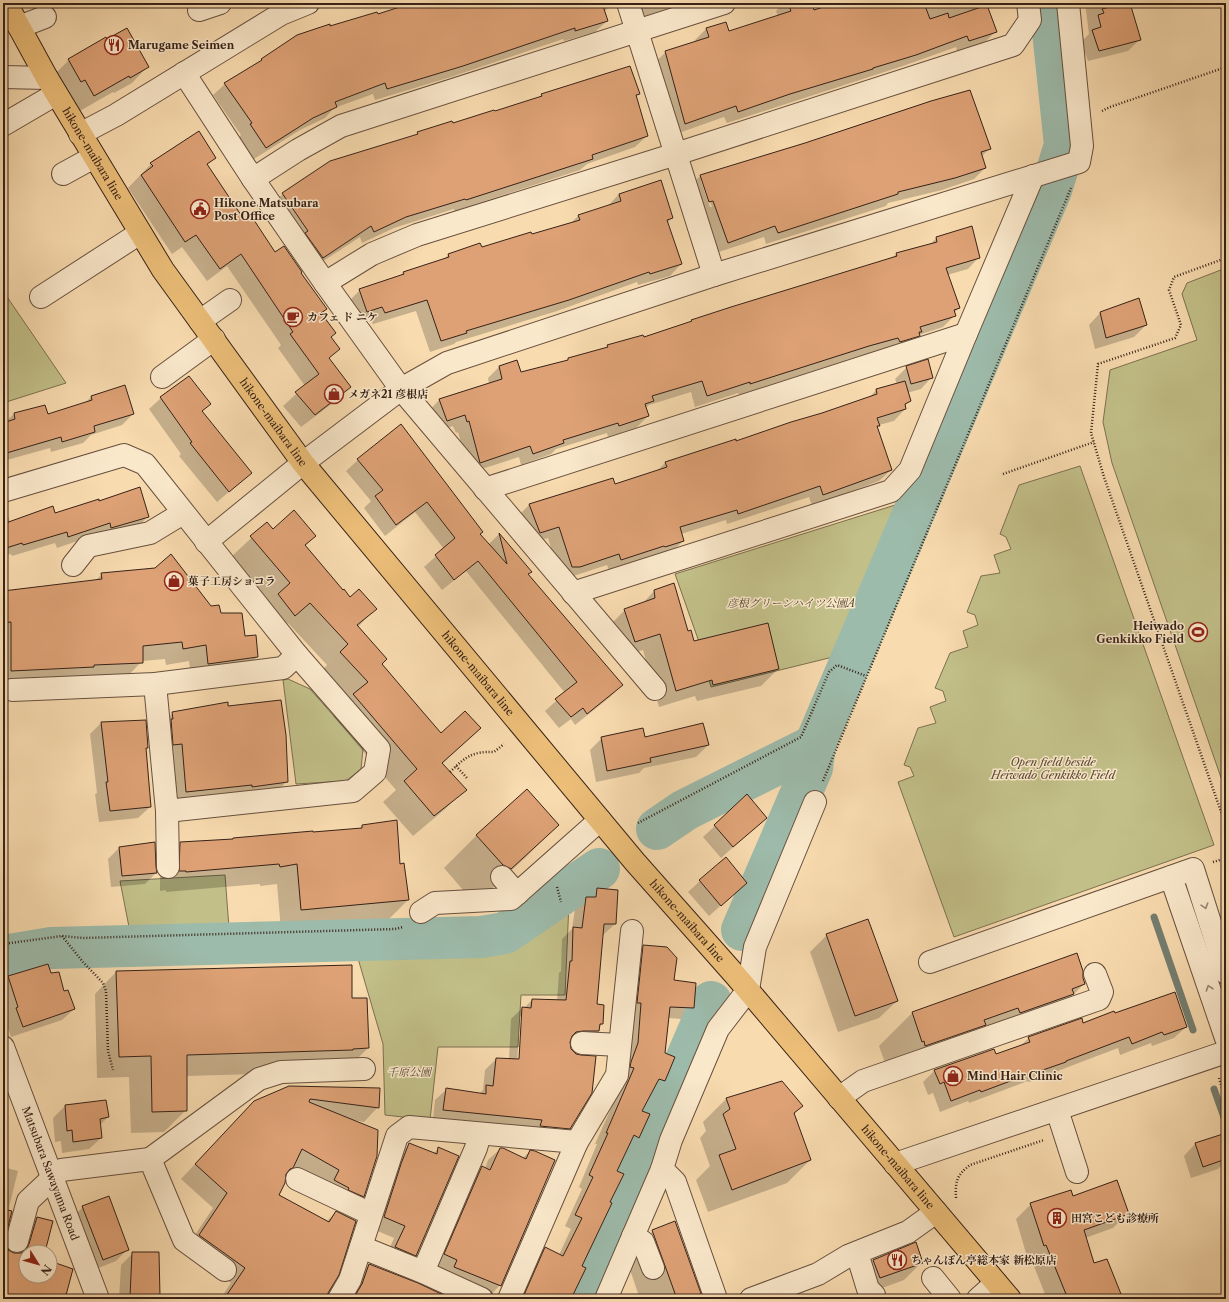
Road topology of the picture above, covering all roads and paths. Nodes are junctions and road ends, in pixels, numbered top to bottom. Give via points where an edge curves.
1 (6, 3) edge
2 (220, 3) edge
3 (308, 3) edge
4 (628, 3) edge
5 (724, 3) edge
6 (1028, 3) edge
7 (1068, 3) edge
8 (200, 10) dead end
9 (46, 17) dead end
10 (19, 27) junction
11 (637, 30) junction
12 (1226, 67) edge
13 (184, 73) junction
14 (3, 77) edge
15 (52, 86) junction
16 (1080, 123) junction
17 (3, 125) edge
18 (80, 134) junction
19 (676, 154) junction
20 (94, 157) junction
21 (1075, 163) junction
22 (63, 174) dead end
23 (1039, 175) junction
24 (253, 179) junction
25 (140, 232) junction
26 (1226, 258) edge
27 (714, 275) junction
28 (325, 283) junction
29 (41, 297) dead end
30 (230, 300) dead end
31 (200, 321) junction
32 (966, 334) junction
33 (214, 339) junction
34 (162, 377) dead end
35 (401, 388) junction
36 (1094, 442) junction
37 (303, 463) junction
38 (1003, 474) dead end
39 (485, 489) junction
40 (3, 491) edge
41 (183, 513) junction
42 (206, 542) junction
43 (73, 565) dead end
44 (573, 593) junction
45 (297, 655) junction
46 (865, 676) junction
47 (154, 684) junction
48 (655, 689) dead end
49 (12, 690) dead end
50 (504, 744) dead end
51 (456, 766) junction
52 (450, 772) dead end
53 (467, 778) dead end
54 (814, 802) joint
55 (167, 811) junction
56 (600, 820) junction
57 (638, 823) dead end
58 (1226, 826) edge
59 (168, 867) dead end
60 (502, 877) dead end
61 (1171, 877) junction
62 (557, 885) dead end
63 (517, 894) junction
64 (561, 902) dead end
65 (421, 912) joint
66 (632, 931) dead end
67 (62, 936) junction
68 (3, 944) edge
69 (930, 962) dead end
70 (1226, 973) edge
71 (1095, 974) dead end
72 (748, 990) junction
73 (1226, 1038) edge
74 (582, 1043) dead end
75 (619, 1045) junction
76 (3, 1047) edge
77 (1226, 1052) edge
78 (364, 1069) dead end
79 (113, 1070) dead end
80 (1224, 1094) dead end
81 (840, 1098) junction
82 (1226, 1101) edge
83 (1057, 1110) junction
84 (480, 1134) junction
85 (577, 1142) junction
86 (150, 1159) junction
87 (895, 1164) junction
88 (662, 1168) junction
89 (1077, 1172) dead end
90 (53, 1178) junction
91 (297, 1179) dead end
92 (936, 1212) junction
93 (371, 1214) junction
94 (633, 1236) junction
95 (17, 1241) dead end
96 (361, 1246) junction
97 (856, 1253) junction
98 (653, 1268) dead end
99 (225, 1270) dead end
100 (424, 1272) junction
101 (933, 1278) dead end
102 (996, 1283) junction
103 (90, 1294) edge
104 (339, 1299) edge
105 (482, 1299) edge
106 (509, 1299) edge
107 (606, 1299) edge
108 (716, 1299) edge
109 (751, 1299) edge
110 (875, 1299) edge
111 (950, 1299) edge
112 (978, 1299) edge
113 (1010, 1299) edge

1 - 10 main road, hikone-maibara line
2 - 8 street
3 - 13 street via 281,14
4 - 11 street
5 - 11 street
6 - 19 street via 1030,20 1012,45
7 - 16 street
9 - 10 street
10 - 15 main road, hikone-maibara line
11 - 19 street
11 - 24 street via 341,126
12 - 16 path via 1110,107
13 - 18 street
13 - 24 street
14 - 15 street
15 - 17 street
15 - 18 main road, hikone-maibara line
16 - 21 street via 1082,146
18 - 20 main road, hikone-maibara line
19 - 27 street
19 - 28 street via 417,235 372,254
20 - 22 street
20 - 25 main road, hikone-maibara line
21 - 23 street
21 - 46 path via 1068,197
23 - 27 street
23 - 32 street
24 - 28 street
25 - 29 street
25 - 31 main road, hikone-maibara line via 163,270
26 - 36 path via 1174,277 1169,290 1181,325 1175,338 1098,364 1091,433
27 - 35 street via 446,363
28 - 35 street
30 - 31 street
31 - 33 main road, hikone-maibara line
32 - 39 street
32 - 44 street via 910,470 891,491
33 - 34 street
33 - 37 main road, hikone-maibara line
35 - 37 street
35 - 39 street
36 - 38 path
36 - 58 path
37 - 42 street
37 - 56 main road, hikone-maibara line
39 - 44 street
40 - 41 street via 124,455 145,464
41 - 42 street
41 - 43 street via 150,533 88,546
42 - 45 street
44 - 48 street
45 - 47 street via 283,668
45 - 55 street via 379,749 375,772 353,791
46 - 54 path
46 - 57 path via 837,665 829,672 802,737
47 - 49 street
47 - 55 street
50 - 51 path via 494,752 482,752 466,757
51 - 52 path
51 - 53 path
54 - 72 street via 756,947
55 - 59 street
56 - 63 street
56 - 72 main road, hikone-maibara line
60 - 63 street
61 - 69 street
61 -> 70 street via 1193,869
73 -> 61 street
62 - 64 path
63 - 65 street via 511,899 435,903
65 - 67 path via 411,925 395,928 82,938
66 - 75 street
67 - 68 path
67 - 79 path via 103,983 106,991 108,1051
71 - 81 street via 1102,992 1099,1000 863,1081
72 - 81 main road, hikone-maibara line
72 - 88 street via 718,1028
74 - 75 street
75 - 85 street via 617,1075
76 - 90 street, Matsubara Sawayama Road
77 - 83 street
78 - 86 street via 281,1072 259,1079
80 - 82 path
81 - 87 main road, hikone-maibara line
83 - 87 street
83 - 89 street
84 - 85 street
84 - 93 street via 409,1127 397,1136
84 - 100 street
85 - 106 street
86 - 90 street via 61,1170
86 - 99 street via 184,1240
87 - 92 main road, hikone-maibara line
88 - 94 street
88 - 108 street via 675,1182
90 - 95 street via 28,1201
90 - 103 street, Matsubara Sawayama Road
91 - 93 street
92 - 97 street via 908,1232
92 - 102 main road, hikone-maibara line
93 - 96 street
94 - 98 street via 643,1242
94 - 107 street
96 - 100 street
96 - 104 street via 350,1280
97 - 109 street via 820,1281
97 - 110 street via 868,1289
100 - 105 street
101 - 111 street
102 - 112 street
102 - 113 main road, hikone-maibara line

